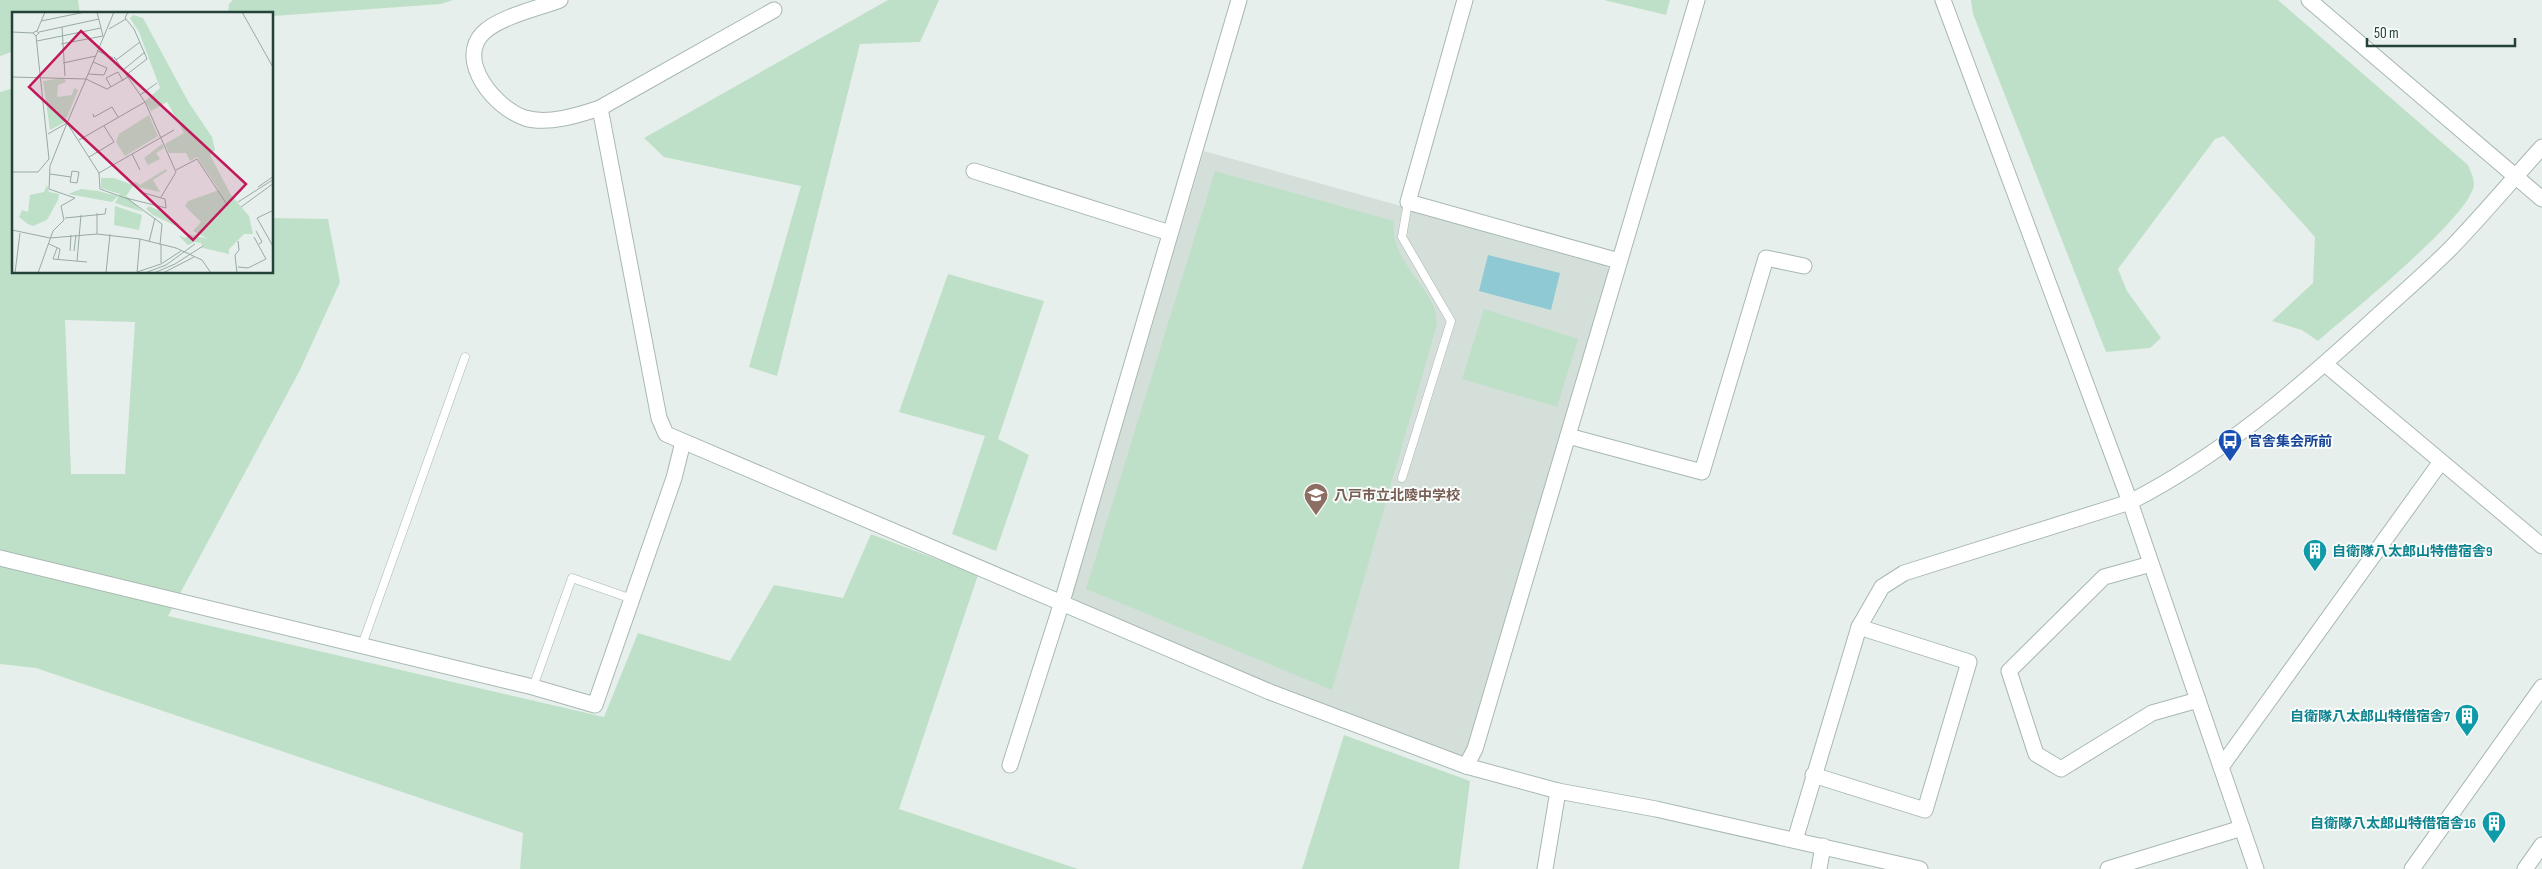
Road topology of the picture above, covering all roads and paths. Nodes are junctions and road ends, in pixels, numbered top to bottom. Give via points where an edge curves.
1 (560, 0) edge
2 (1239, 0) edge
3 (1465, 0) edge
4 (1697, 0) edge
5 (1943, 0) edge
6 (2308, 0) edge
7 (774, 10) dead end
8 (600, 108) junction
9 (2542, 147) edge
10 (974, 171) dead end
11 (2516, 176) junction
12 (2542, 199) edge
13 (1408, 202) junction
14 (1170, 233) junction
15 (1619, 261) junction
16 (1804, 266) dead end
17 (465, 357) dead end
18 (2325, 364) junction
19 (1568, 436) junction
20 (683, 442) junction
21 (2440, 463) junction
22 (1402, 478) dead end
23 (2130, 502) junction
24 (2542, 546) edge
25 (0, 558) edge
26 (2151, 564) junction
27 (632, 599) junction
28 (1062, 602) junction
29 (1859, 627) junction
30 (362, 645) junction
31 (533, 687) junction
32 (2542, 687) edge
33 (2198, 700) junction
34 (1010, 764) dead end
35 (1466, 766) junction
36 (2221, 767) junction
37 (1813, 775) junction
38 (1558, 791) junction
39 (2242, 828) junction
40 (1795, 840) junction
41 (2542, 845) edge
42 (1823, 846) junction
43 (1892, 866) edge
44 (1545, 869) edge
45 (1819, 869) edge
46 (1920, 869) edge
47 (2108, 869) edge
48 (2256, 869) edge
49 (2412, 869) edge
50 (2525, 869) edge

1 - 8 street via 495,24 485,31 475,43 473,54 479,75 507,108 526,118 554,119
2 - 14 street
3 - 13 street
4 - 15 street
5 - 23 street
6 - 11 street
7 - 8 street
8 - 20 street via 659,418 666,434
9 - 11 street
10 - 14 street
11 - 12 street
11 - 18 street via 2450,249
13 - 15 street
13 - 22 lane via 1402,237 1451,321
14 - 28 street
15 - 19 street
16 - 19 street via 1766,258 1702,472
17 - 30 lane
18 - 21 street
18 - 23 street via 2207,457
19 - 35 street via 1474,749
20 - 27 street via 674,478
20 - 28 street
21 - 24 street
21 - 36 street
23 - 26 street
23 - 29 street via 1904,572 1882,587
25 - 30 street
26 - 33 street
26 - 33 street via 2104,577 2009,671 2036,754 2061,769 2152,713
27 - 31 street via 595,705
27 - 31 lane via 572,578
28 - 34 street
28 - 35 street via 1270,692
29 - 37 street
29 - 37 street via 1970,662 1925,810
30 - 31 street
32 - 49 street
33 - 36 street
35 - 38 street
36 - 39 street
37 - 40 street
38 - 40 street
38 - 44 street
39 - 47 street
39 - 48 street
40 - 42 street
41 - 50 street
42 - 43 street
42 - 45 street
43 - 46 street

